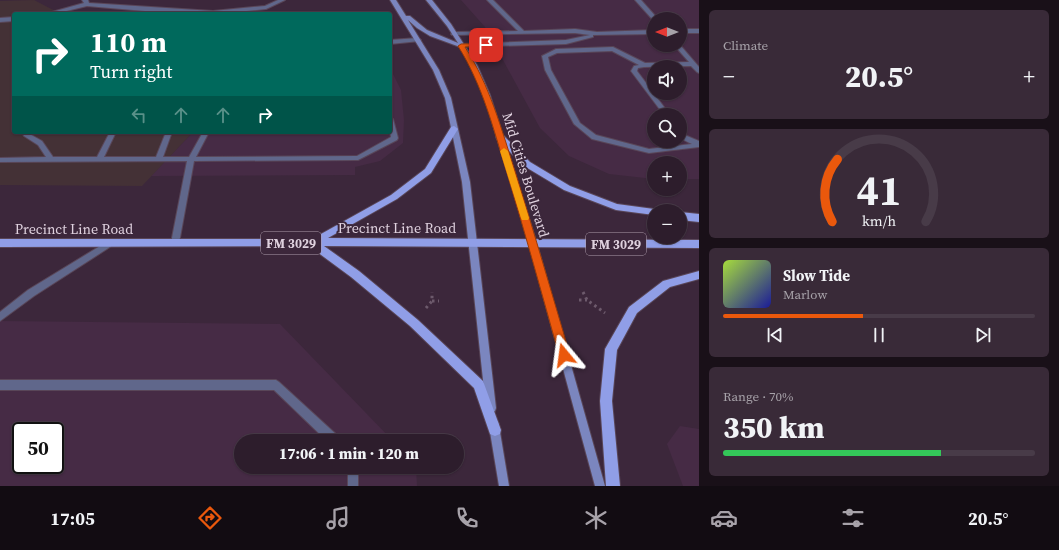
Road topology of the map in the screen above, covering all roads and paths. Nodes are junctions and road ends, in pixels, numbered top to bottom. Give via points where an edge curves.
1 (282, 0) edge
2 (429, 0) edge
3 (490, 0) edge
4 (638, 0) edge
5 (86, 2) edge
6 (395, 2) edge
7 (54, 12) edge
8 (189, 12) edge
9 (221, 12) edge
10 (649, 12) edge
11 (12, 19) edge
12 (0, 20) edge
13 (687, 31) edge
14 (699, 31) edge
15 (522, 32) junction
16 (647, 32) edge
17 (454, 34) junction
18 (597, 34) junction
19 (418, 40) junction
20 (392, 42) edge
21 (461, 46) junction
22 (683, 52) edge
23 (693, 64) junction
24 (644, 65) junction
25 (699, 71) edge
26 (663, 108) edge
27 (392, 127) edge
28 (454, 129) junction
29 (26, 134) dead end
30 (112, 134) edge
31 (168, 134) edge
32 (205, 134) edge
33 (500, 137) junction
34 (687, 139) edge
35 (699, 144) edge
36 (159, 159) junction
37 (191, 159) junction
38 (0, 160) edge
39 (51, 160) junction
40 (100, 160) junction
41 (647, 211) edge
42 (687, 217) edge
43 (699, 218) edge
44 (473, 242) junction
45 (0, 243) edge
46 (110, 243) junction
47 (175, 243) junction
48 (312, 243) junction
49 (533, 244) junction
50 (699, 244) edge
51 (699, 275) edge
52 (432, 292) dead end
53 (583, 292) dead end
54 (580, 300) dead end
55 (587, 300) junction
56 (439, 301) dead end
57 (605, 313) dead end
58 (0, 317) edge
59 (0, 385) edge
60 (495, 430) junction
61 (328, 434) edge
62 (353, 474) edge
63 (353, 486) edge
64 (504, 486) edge
65 (600, 486) edge
66 (613, 486) edge

1 - 9 lane via 266,7
2 - 17 main road, Mid Cities Boulevard
3 - 15 lane
4 - 10 lane
5 - 7 lane
5 - 8 lane via 144,10
6 - 19 main road
6 - 21 main road via 414,24 443,40
11 - 12 lane
13 - 14 lane
15 - 17 lane
15 - 18 lane via 575,31
16 - 18 lane
17 - 21 main road, Mid Cities Boulevard
18 - 21 lane via 566,42
19 - 20 lane
19 - 28 main road via 436,70 448,98
21 - 33 main road, Mid Cities Boulevard via 474,66 487,95
22 - 23 lane
23 - 24 lane
23 - 25 lane
24 - 26 lane via 636,67 634,71
24 - 35 lane via 613,49 556,51 545,56 548,70 577,124 594,137 649,151
27 - 37 lane via 395,138 358,158
28 - 44 main road via 466,182
28 - 48 main road via 428,171 394,197
29 - 39 lane via 40,143
30 - 40 lane
31 - 36 lane
32 - 37 lane
33 - 41 main road via 528,164 567,188 616,207
33 - 49 main road, Mid Cities Boulevard
34 - 35 lane
36 - 37 lane
36 - 40 lane
37 - 47 lane
38 - 39 lane
39 - 40 lane
42 - 43 main road
44 - 48 main road, Precinct Line Road / FM 3029
44 - 49 main road, Precinct Line Road / FM 3029
44 - 60 main road
45 - 46 main road, Precinct Line Road / FM 3029
46 - 47 main road, Precinct Line Road / FM 3029
46 - 58 lane via 31,293
47 - 48 main road, Precinct Line Road / FM 3029
48 - 60 main road via 414,323 479,385
49 - 50 main road, Precinct Line Road / FM 3029
49 - 65 main road, Mid Cities Boulevard
51 - 66 main road via 667,284 633,310 611,348 606,401
52 - 56 path via 432,301
53 - 55 path
54 - 55 path
55 - 57 path
59 - 61 lane via 276,385
60 - 64 main road
62 - 63 lane

